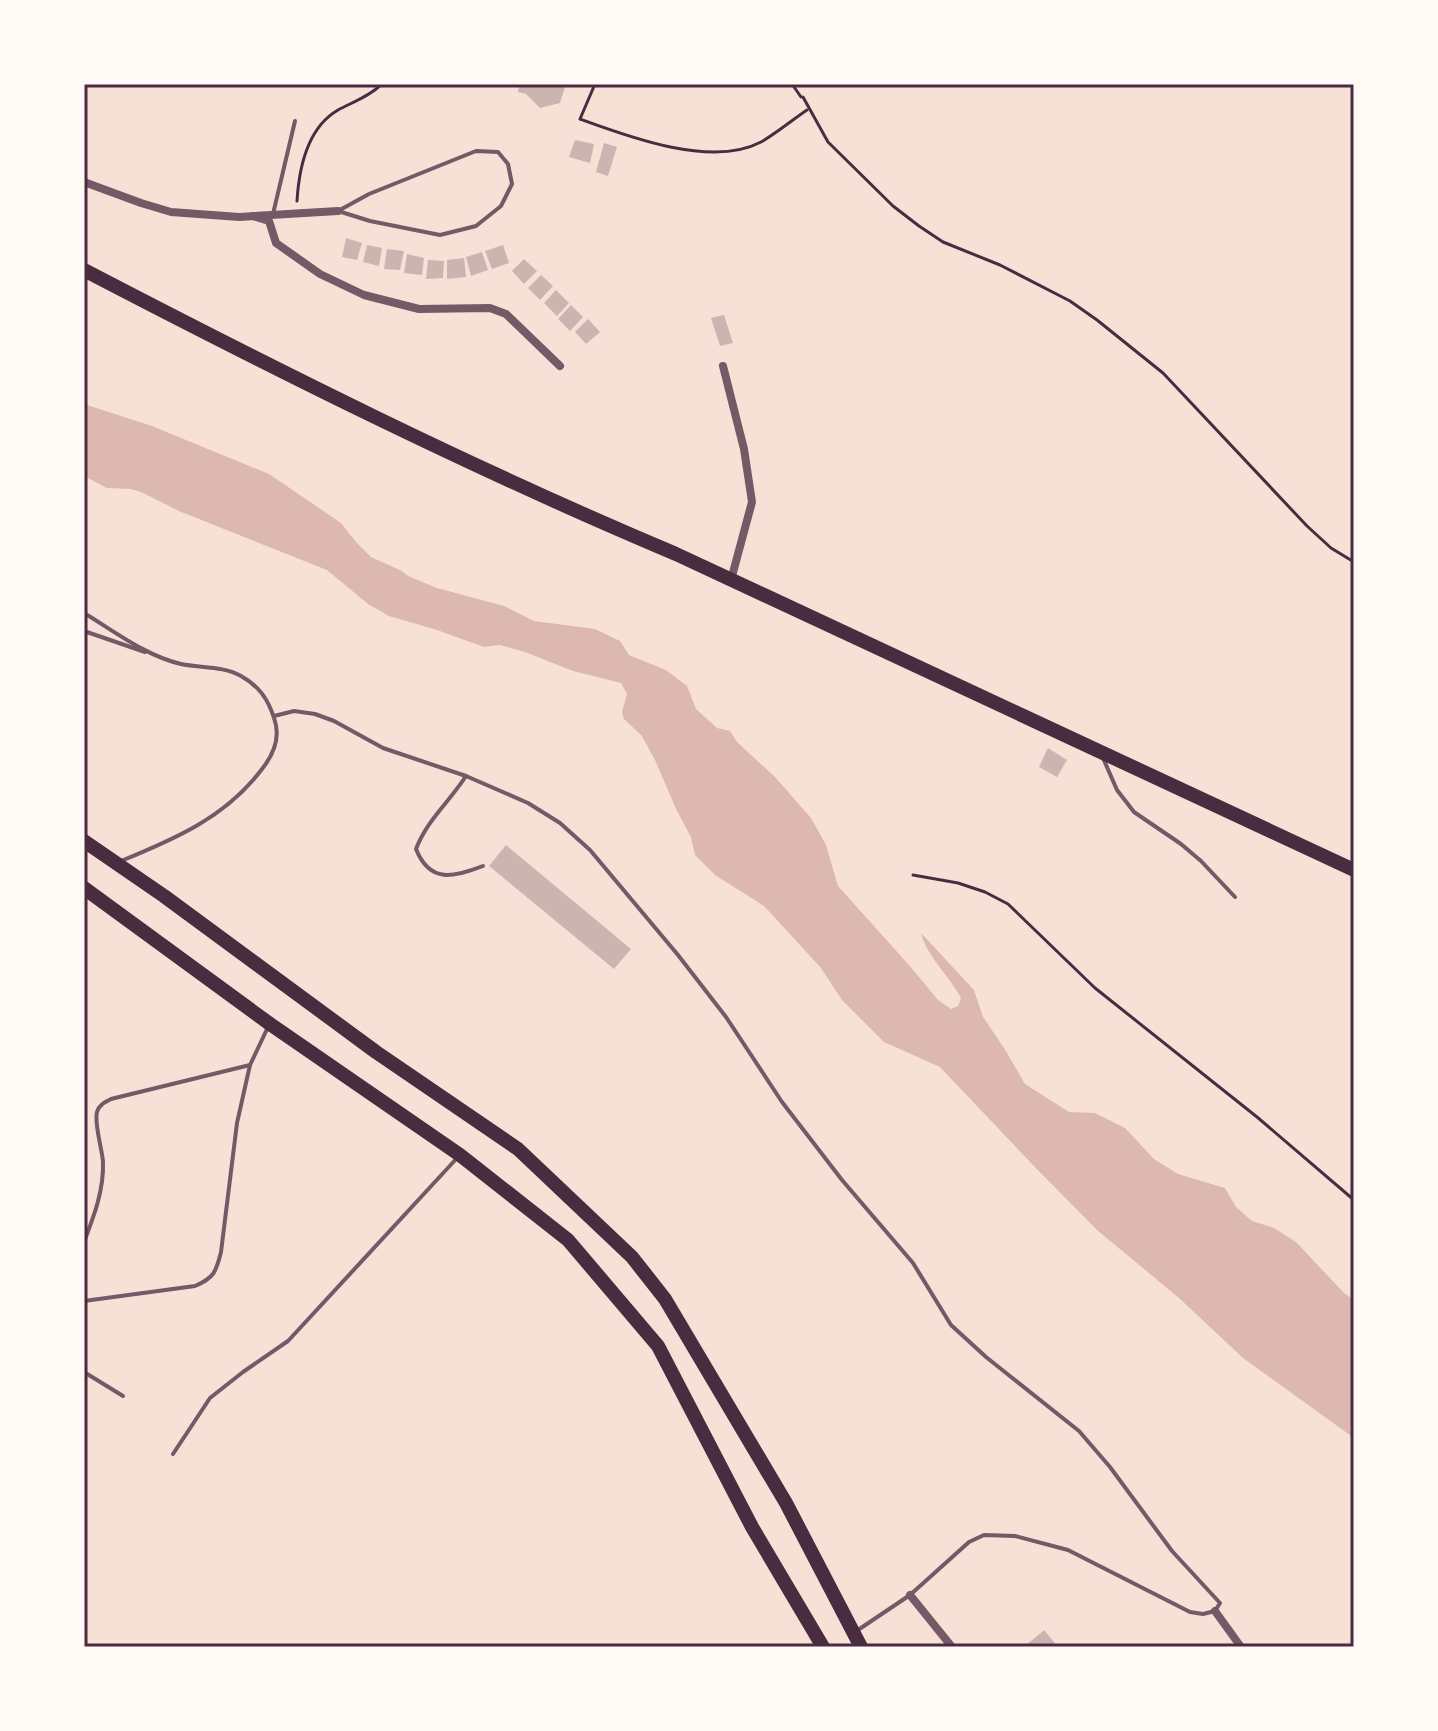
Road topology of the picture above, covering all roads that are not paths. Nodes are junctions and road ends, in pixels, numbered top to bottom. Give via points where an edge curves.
1 (295, 121) dead end
2 (84, 182) edge
3 (338, 211) junction
4 (273, 214) junction
5 (253, 216) junction
6 (84, 270) edge
7 (560, 366) dead end
8 (723, 366) dead end
9 (730, 581) junction
10 (84, 613) edge
11 (84, 631) edge
12 (155, 655) junction
13 (274, 716) junction
14 (1100, 752) junction
15 (466, 776) junction
16 (84, 841) edge
17 (115, 863) junction
18 (483, 866) dead end
19 (1354, 870) edge
20 (84, 888) edge
21 (1235, 897) dead end
22 (270, 1024) junction
23 (250, 1065) junction
24 (460, 1155) junction
25 (84, 1242) edge
26 (84, 1301) edge
27 (85, 1375) edge
28 (123, 1396) dead end
29 (173, 1454) dead end
30 (910, 1595) junction
31 (1215, 1611) junction
32 (853, 1633) junction
33 (823, 1647) edge
34 (861, 1647) edge
35 (952, 1647) edge
36 (1241, 1647) edge

1 - 4 lane
2 - 5 street via 171,212
3 - 3 lane via 476,151 498,152 508,164 512,184 501,206 476,226 440,235
3 - 4 street
4 - 5 street
5 - 7 street via 269,221 276,243 320,274 364,295 419,309 490,308 506,314
6 - 9 main road via 310,385
8 - 9 street via 752,502
9 - 14 main road
10 - 12 lane
11 - 12 lane
12 - 13 lane via 237,673 254,684
13 - 15 lane via 294,711 315,714 383,748
13 - 17 lane via 277,741 251,784 206,821
14 - 19 main road
14 - 21 lane via 1134,812 1181,844
15 - 18 lane via 416,849 421,861 441,875
15 - 31 lane via 528,803 590,850 678,955 842,1180 913,1263 951,1325 1079,1431 1172,1551 1220,1603
16 - 17 main road
17 - 32 main road via 518,1149 632,1257 665,1299 786,1503
20 - 22 main road
22 - 23 lane
22 - 24 main road
23 - 25 lane via 100,1106 102,1177
23 - 26 lane via 217,1269 195,1286
24 - 29 lane via 288,1341 210,1398
24 - 33 main road via 568,1240 658,1346 752,1527
27 - 28 lane
30 - 31 lane via 969,1542 984,1535 1015,1536 1068,1550 1190,1612
30 - 32 lane
30 - 35 street
31 - 36 street
32 - 34 main road

